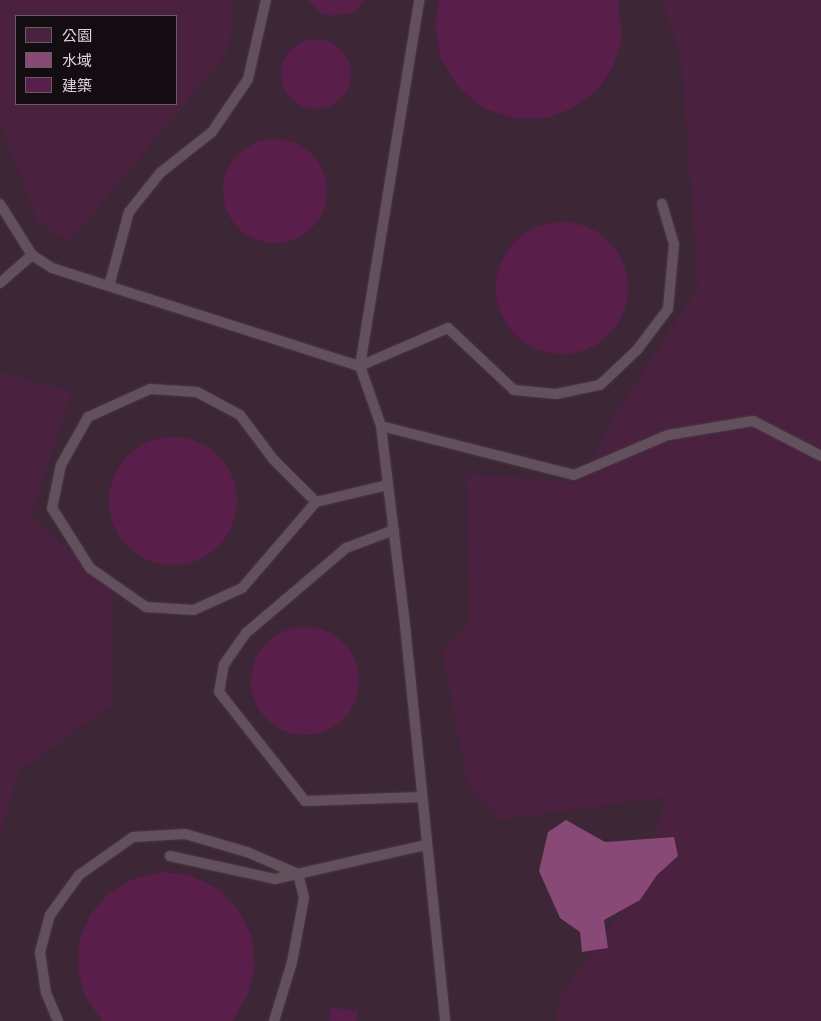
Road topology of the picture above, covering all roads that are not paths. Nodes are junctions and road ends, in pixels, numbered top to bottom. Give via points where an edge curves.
1 (266, 0) edge
2 (418, 0) edge
3 (0, 204) edge
4 (662, 204) dead end
5 (32, 255) junction
6 (0, 283) edge
7 (109, 286) junction
8 (360, 366) junction
9 (381, 426) junction
10 (821, 456) edge
11 (388, 485) junction
12 (316, 502) junction
13 (394, 530) junction
14 (422, 797) junction
15 (426, 845) junction
16 (170, 856) dead end
17 (298, 874) junction
18 (58, 1021) edge
19 (274, 1021) edge
20 (445, 1021) edge

1 - 7 lane via 248,80 212,132 160,173 129,212
2 - 8 lane
3 - 5 lane
4 - 8 lane via 674,244 668,309 637,350 600,385 556,394 514,390 448,328
5 - 6 lane
5 - 7 lane via 52,268
7 - 8 lane
8 - 9 lane
9 - 10 lane via 574,474 668,435 753,421
9 - 11 lane
11 - 12 lane
11 - 13 lane
12 - 12 lane via 273,459 240,415 197,392 150,390 88,418 61,464 52,508 90,568 146,607 194,610 242,588
13 - 14 lane
13 - 14 lane via 346,548 246,633 224,664 219,692 304,802
14 - 15 lane
15 - 17 lane
15 - 20 lane
16 - 17 lane via 275,879
17 - 18 lane via 248,852 185,834 133,837 78,875 50,915 40,952 46,993
17 - 19 lane via 304,898 292,962

